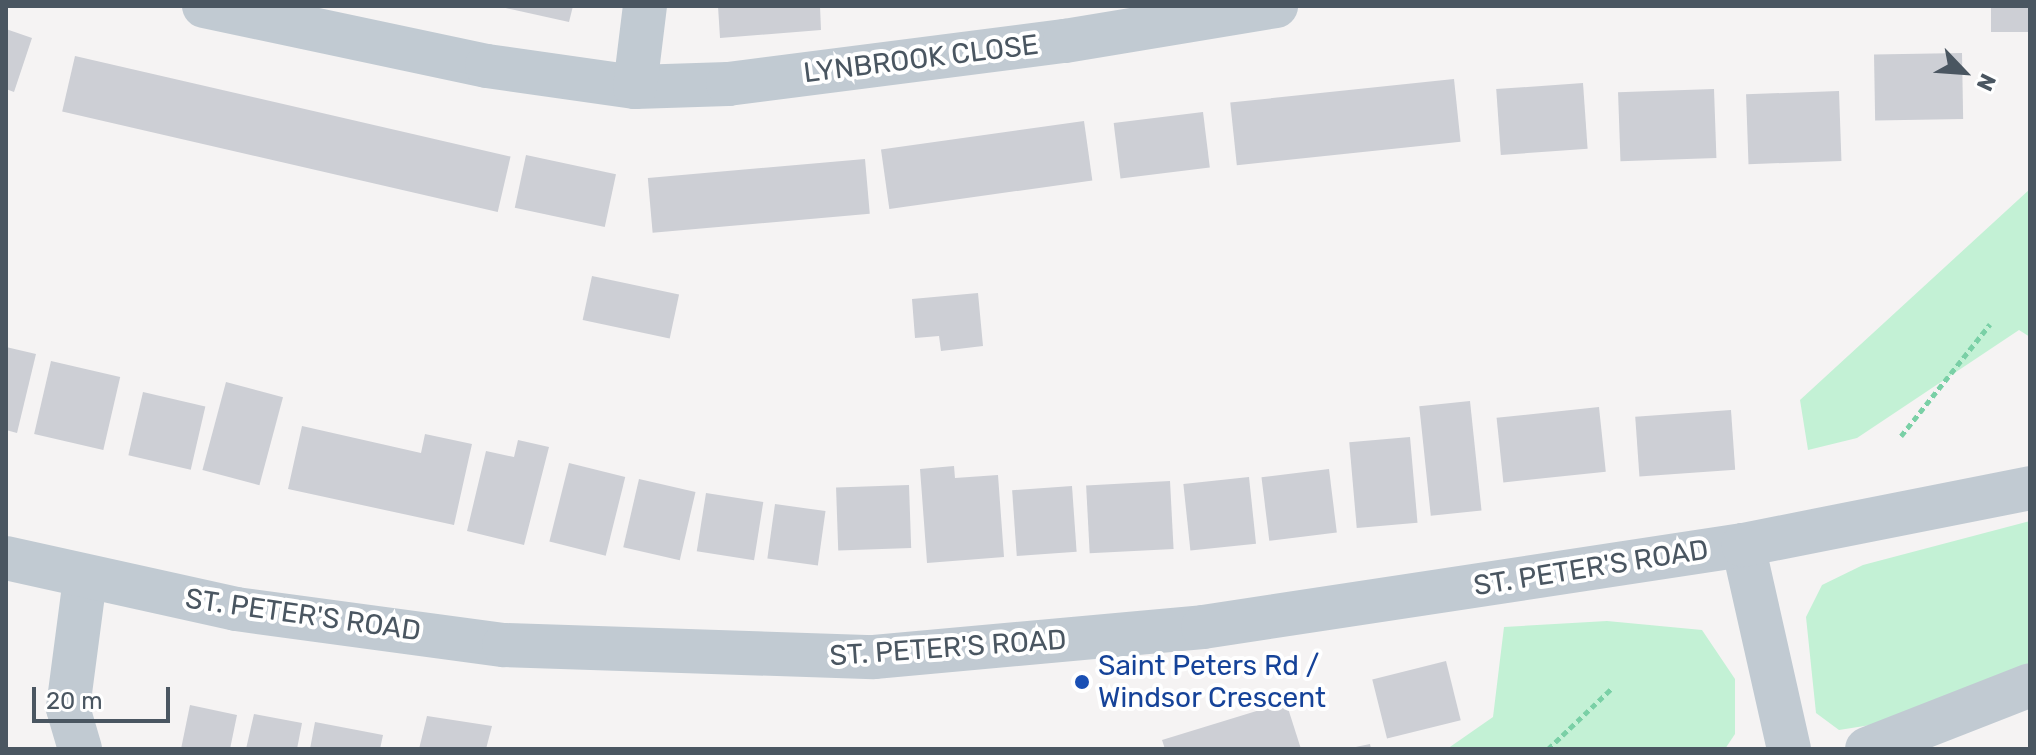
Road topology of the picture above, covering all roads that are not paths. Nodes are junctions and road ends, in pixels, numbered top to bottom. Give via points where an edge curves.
1 (204, 6) edge
2 (645, 6) edge
3 (1276, 6) edge
4 (1204, 11) edge
5 (635, 87) junction
6 (2030, 488) edge
7 (1743, 545) junction
8 (6, 558) edge
9 (85, 578) junction
10 (2030, 685) edge
11 (1887, 744) edge
12 (80, 749) edge
13 (1789, 749) edge

1 - 5 street, LYNBROOK CLOSE via 487,66
2 - 5 street
3 - 4 street, LYNBROOK CLOSE
4 - 5 street, LYNBROOK CLOSE via 1065,41 728,84
6 - 7 street, ST. PETER'S ROAD
7 - 9 street, ST. PETER'S ROAD via 1203,627 874,657 504,645 236,609
7 - 13 street
8 - 9 street, ST. PETER'S ROAD
9 - 12 street via 68,708
10 - 11 street

